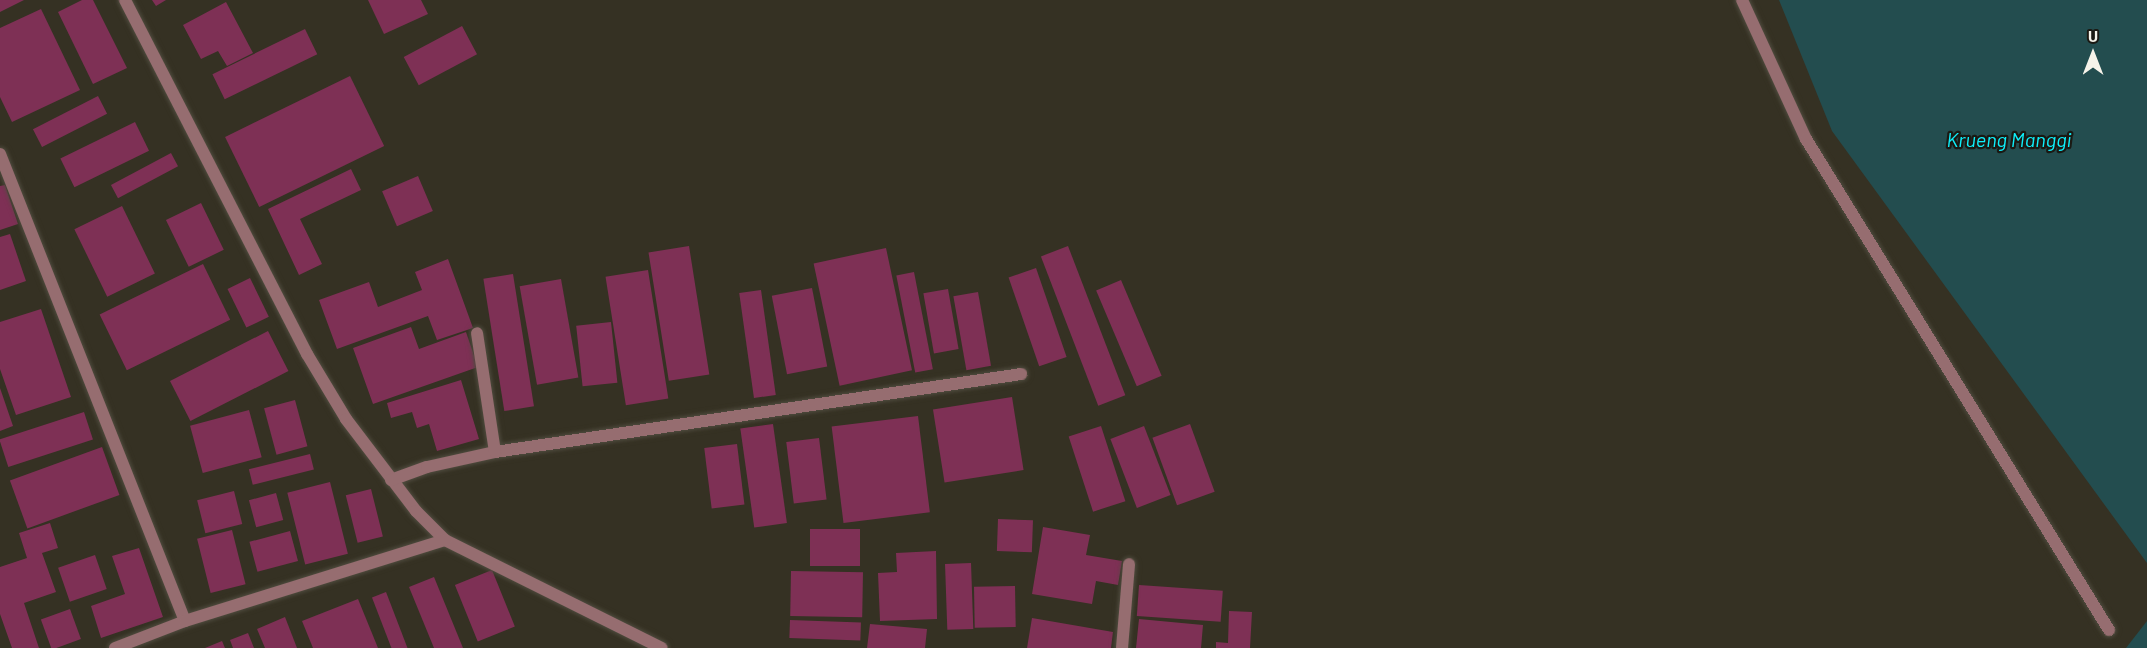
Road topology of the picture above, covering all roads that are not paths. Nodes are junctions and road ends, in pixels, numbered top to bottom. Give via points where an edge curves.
1 (125, 0) edge
2 (1742, 0) edge
3 (0, 154) edge
4 (477, 333) dead end
5 (1021, 374) dead end
6 (495, 452) junction
7 (391, 480) junction
8 (445, 540) junction
9 (1129, 564) dead end
10 (185, 621) junction
11 (2109, 630) dead end
12 (115, 648) edge
13 (662, 648) edge
14 (1122, 648) edge

1 - 7 street via 307,354 345,419
2 - 11 street via 1806,139
3 - 10 street
4 - 6 street
5 - 6 street
6 - 7 street via 427,466
7 - 8 street
8 - 10 street
8 - 13 street
9 - 14 street
10 - 12 street

